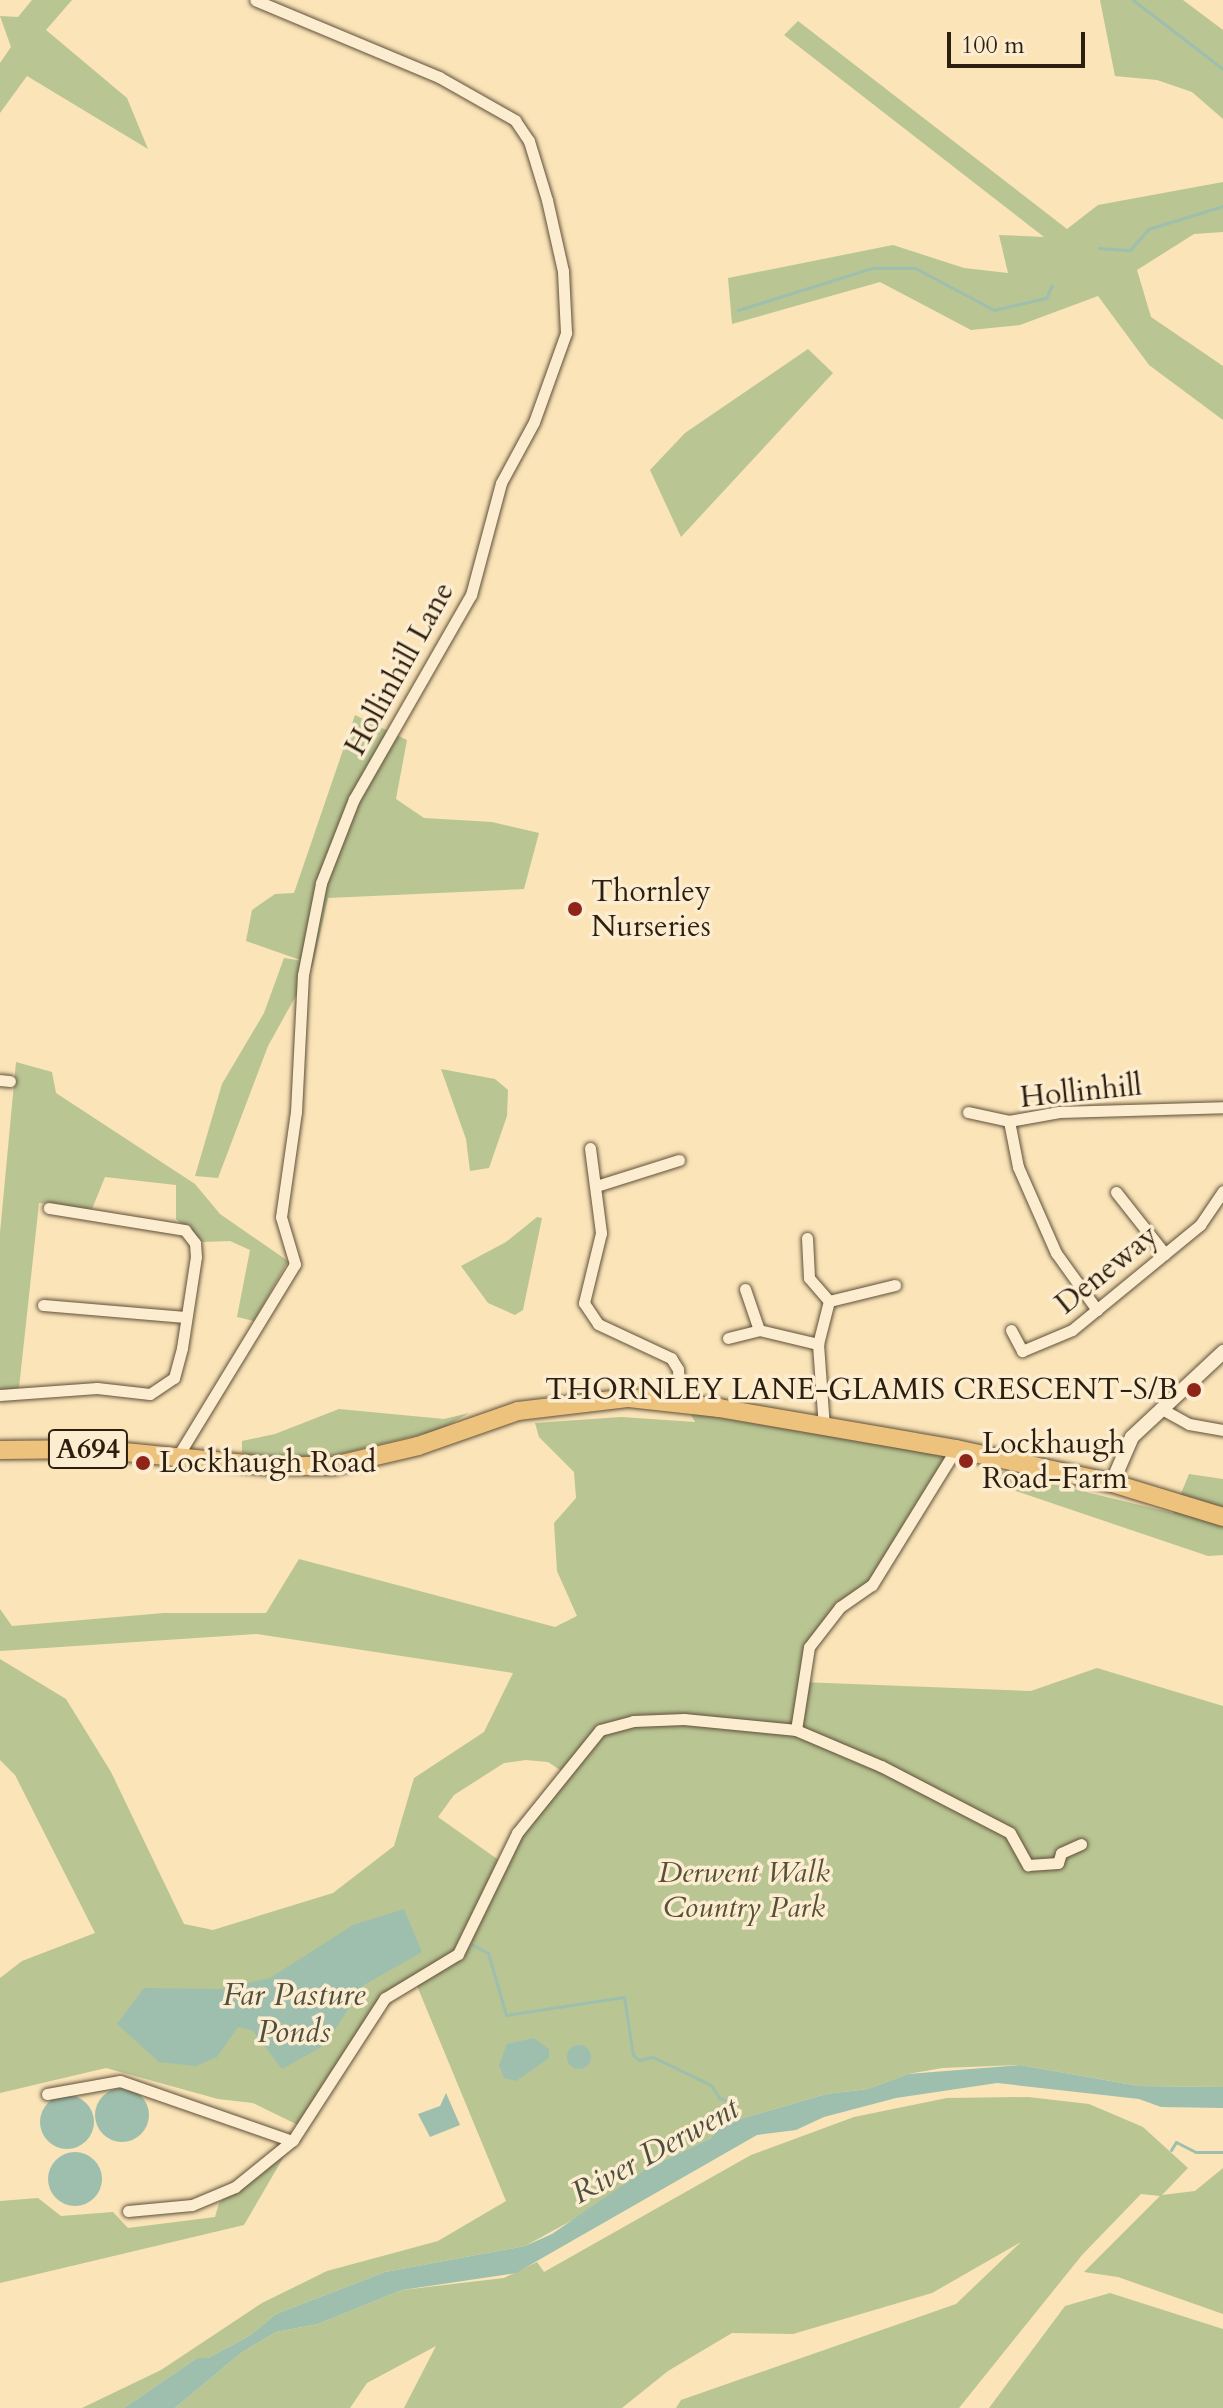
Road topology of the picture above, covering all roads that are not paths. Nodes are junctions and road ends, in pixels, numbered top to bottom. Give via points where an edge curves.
1 (255, 0) edge
2 (1223, 1107) edge
3 (968, 1112) dead end
4 (1009, 1121) junction
5 (590, 1148) dead end
6 (679, 1160) dead end
7 (596, 1186) junction
8 (1223, 1191) edge
9 (1116, 1192) dead end
10 (49, 1208) dead end
11 (807, 1238) dead end
12 (1165, 1254) junction
13 (895, 1285) dead end
14 (745, 1289) dead end
15 (829, 1301) junction
16 (43, 1305) dead end
17 (1097, 1310) junction
18 (185, 1317) junction
19 (759, 1330) junction
20 (1011, 1330) dead end
21 (728, 1338) dead end
22 (818, 1344) junction
23 (1223, 1352) edge
24 (0, 1395) edge
25 (680, 1402) junction
26 (1160, 1408) junction
27 (824, 1427) junction
28 (1223, 1430) edge
29 (956, 1449) junction
30 (0, 1450) edge
31 (176, 1459) junction
32 (1112, 1483) junction
33 (1223, 1517) edge
34 (797, 1726) junction
35 (1081, 1844) dead end
36 (47, 2094) dead end
37 (292, 2141) junction
38 (128, 2211) dead end

1 - 31 street, Hollinhill Lane via 439,77 515,120 529,141 547,200 563,271 566,333 534,422 501,483 471,595 354,799 321,883 303,975 296,1112 281,1217 295,1264
2 - 4 street, Hollinhill via 1059,1112
3 - 4 street
4 - 17 street, Hollinhill via 1018,1167 1056,1253
5 - 7 street
6 - 7 street
7 - 25 street via 601,1233 582,1293 587,1312 598,1324 671,1358 678,1369
8 - 12 street, Deneway via 1200,1225
9 - 12 street
10 - 18 street via 185,1230 195,1243 196,1257
11 - 15 street via 809,1278
12 - 17 street, Deneway
13 - 15 street
14 - 19 street
15 - 22 street
16 - 18 street
17 - 20 street, Deneway via 1053,1341 1022,1351
18 - 24 street via 174,1378 160,1390
19 - 21 street
19 - 22 street
22 - 27 street
23 - 26 street
25 - 27 main road, A694
25 - 31 main road, A694 via 581,1400 518,1411 418,1446 333,1466
26 - 28 street via 1189,1424
26 - 32 street via 1127,1444
27 - 29 main road, A694
29 - 32 main road, A694
29 - 34 street via 872,1585 840,1607 809,1647
30 - 31 main road, A694 via 94,1449
32 - 33 main road, A694
34 - 35 street via 1010,1833 1028,1865 1058,1863 1061,1853
34 - 37 street via 684,1719 633,1721 600,1730 517,1833 458,1954 385,1998
36 - 37 street via 120,2081
37 - 38 street via 235,2187 192,2205

